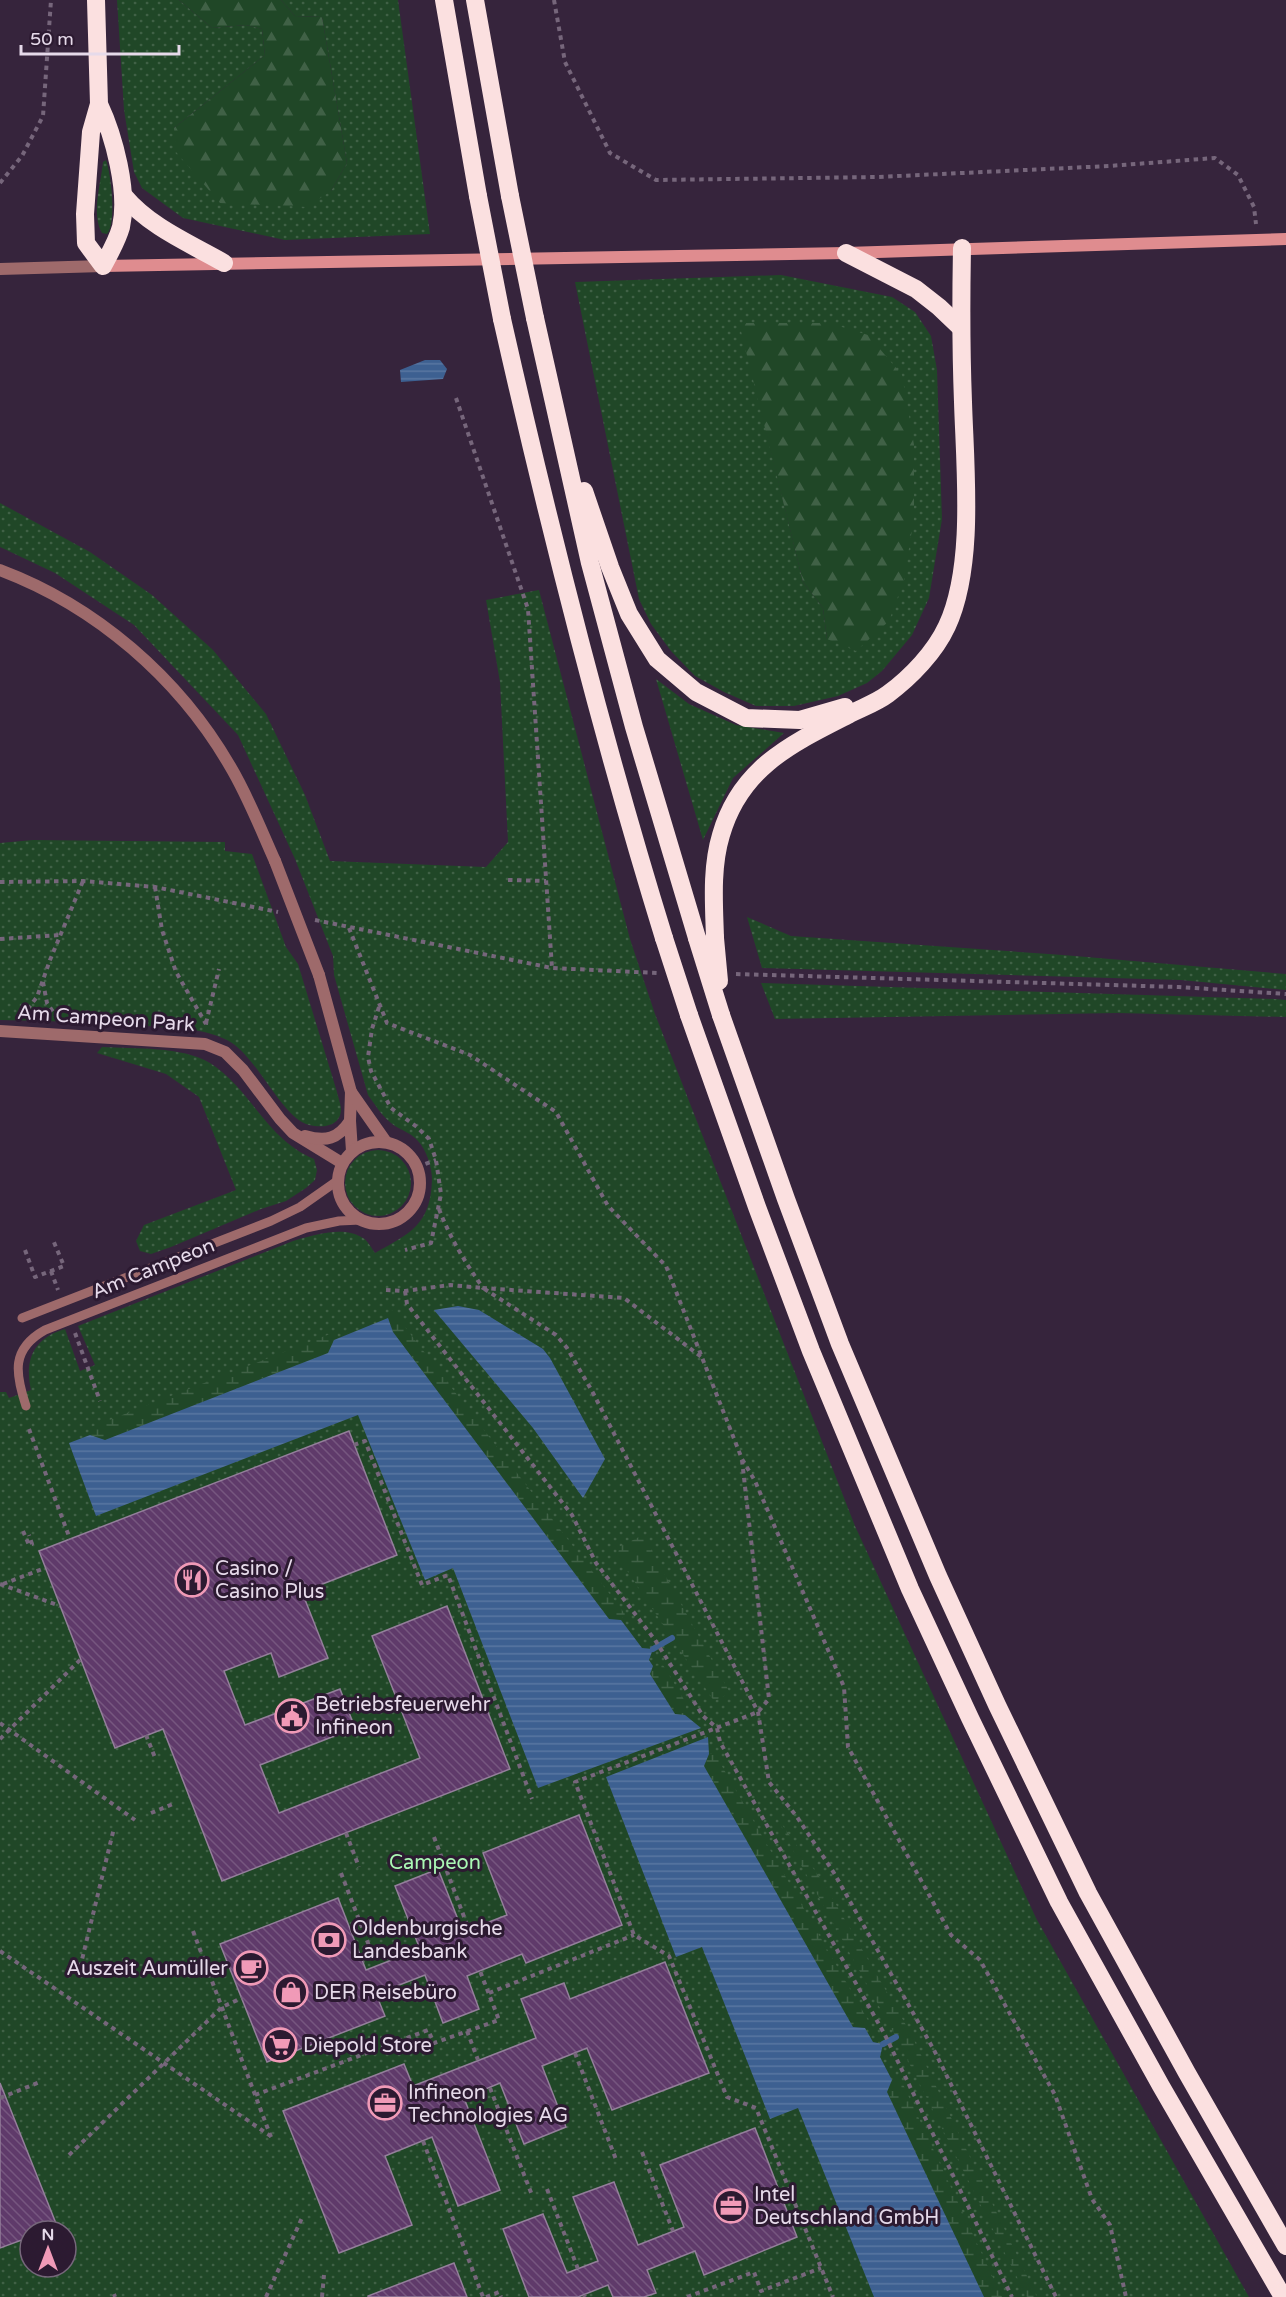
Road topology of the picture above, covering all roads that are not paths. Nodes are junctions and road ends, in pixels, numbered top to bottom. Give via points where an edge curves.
1 (96, 0) edge
2 (434, 0) edge
3 (444, 0) edge
4 (475, 0) edge
5 (456, 66) junction
6 (99, 104) junction
7 (124, 196) junction
8 (1286, 239) edge
9 (962, 248) junction
10 (846, 253) junction
11 (224, 263) junction
12 (103, 266) junction
13 (0, 269) edge
14 (960, 327) junction
15 (554, 403) junction
16 (0, 570) edge
17 (887, 695) junction
18 (706, 938) junction
19 (2, 1031) edge
20 (351, 1092) junction
21 (350, 1121) junction
22 (294, 1133) junction
23 (386, 1142) junction
24 (352, 1151) junction
25 (342, 1163) junction
26 (337, 1181) junction
27 (361, 1220) junction
28 (22, 1318) dead end
29 (26, 1406) dead end
30 (1286, 2246) edge
31 (1283, 2297) edge

1 - 6 highway
2 - 5 highway
3 - 5 highway
4 - 15 highway, bridge via 510,196
5 - 31 highway, bridge via 502,319 605,737 664,938 757,1207 811,1350 910,1589 970,1718 1059,1902
6 - 7 highway via 111,131
6 - 12 highway via 91,132 85,214 86,243
7 - 11 highway via 155,225
7 - 12 highway via 121,227
8 - 9 main road
9 - 10 main road
9 - 14 highway
10 - 11 main road
10 - 14 highway via 916,289
11 - 12 main road
12 - 13 street
14 - 17 highway via 966,514 960,584 946,627 930,654
15 - 17 highway via 610,567 629,614 657,660 696,692 746,718 800,720
15 - 18 highway via 590,562 634,728
16 - 20 street, bridge via 65,601 107,629 180,696 208,731 231,767 275,861 319,975
17 - 18 highway via 794,742 768,761 747,784 730,809 720,836
18 - 30 highway, bridge via 722,1016 786,1198 840,1344 938,1576 1088,1893
19 - 22 street, Am Campeon Park via 205,1044 225,1052
20 - 21 street
20 - 23 street
21 - 22 street via 343,1132 332,1138 318,1140
21 - 24 street
22 - 25 street, Am Campeon Park
23 - 24 street via 368,1143
23 - 27 street via 410,1155 417,1167 419,1193 404,1215 393,1221 377,1224
24 - 25 street
25 - 26 street
26 - 27 street via 339,1196
26 - 28 lane, Am Campeon via 271,1221
27 - 29 lane, Am Campeon via 306,1228 45,1330 33,1337 19,1359 18,1376

